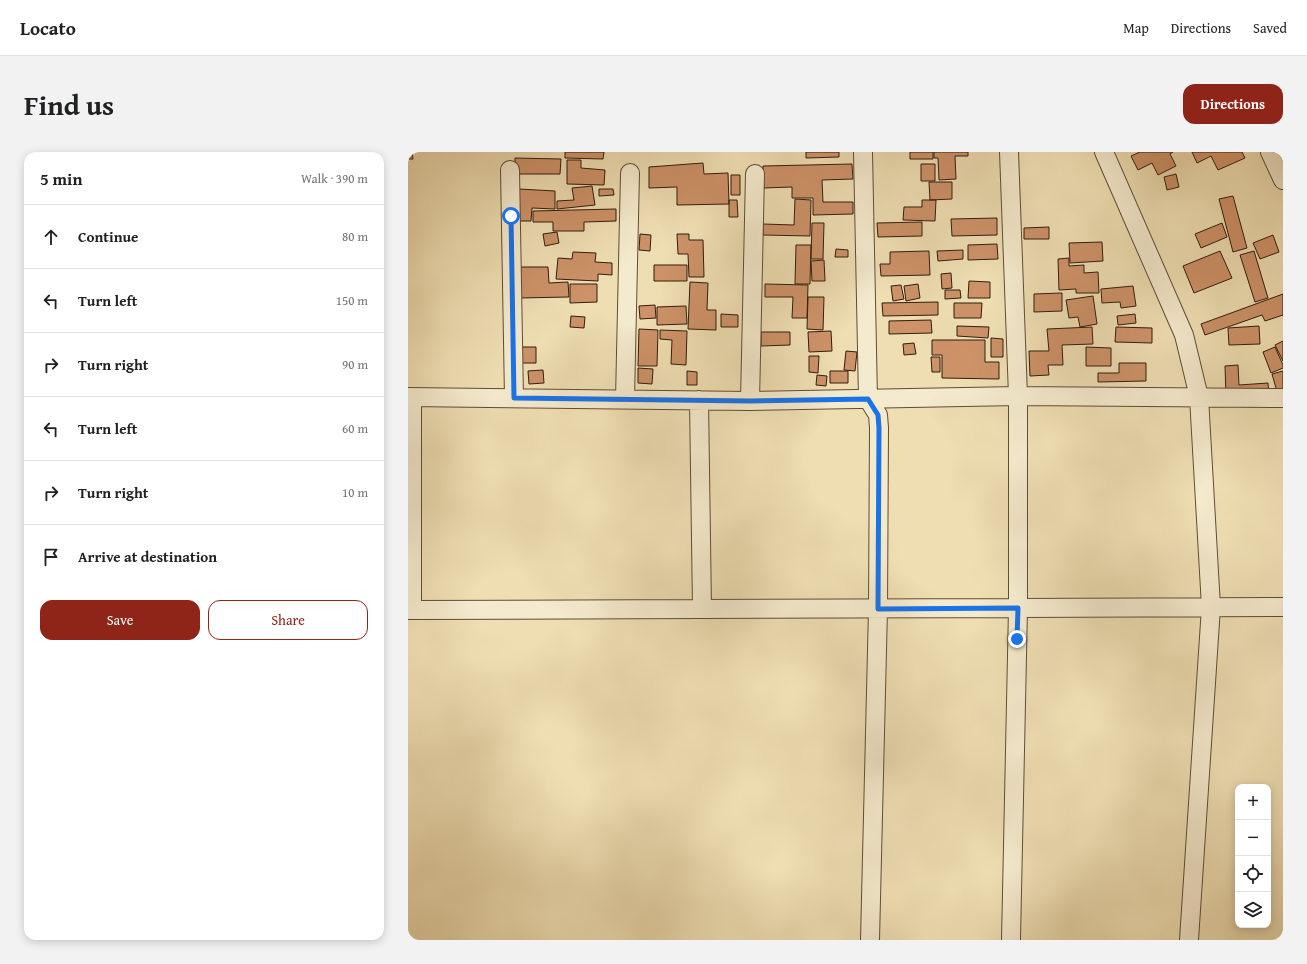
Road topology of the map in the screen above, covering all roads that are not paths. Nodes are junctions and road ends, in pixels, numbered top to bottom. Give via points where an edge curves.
1 (863, 152) edge
2 (1009, 152) edge
3 (1104, 152) edge
4 (1270, 152) edge
5 (510, 170) dead end
6 (630, 173) dead end
7 (755, 174) dead end
8 (1283, 180) edge
9 (1018, 396) junction
10 (1199, 397) junction
11 (410, 398) edge
12 (514, 398) junction
13 (1283, 398) edge
14 (625, 399) junction
15 (868, 399) junction
16 (699, 400) junction
17 (750, 401) junction
18 (1211, 607) junction
19 (1283, 607) edge
20 (1018, 608) junction
21 (702, 609) junction
22 (878, 609) junction
23 (410, 610) edge
24 (870, 940) edge
25 (1011, 940) edge
26 (1189, 940) edge

1 - 15 street
2 - 9 street
3 - 10 street via 1184,335
4 - 8 street
5 - 12 street
6 - 14 street
7 - 17 street
9 - 10 street
9 - 15 street
9 - 20 street
10 - 13 street
10 - 18 street
11 - 12 street
11 - 23 street
12 - 14 street
14 - 16 street
15 - 17 street
15 - 22 street via 878,415 879,428
16 - 17 street
16 - 21 street
18 - 19 street
18 - 20 street
18 - 26 street
20 - 22 street
20 - 25 street
21 - 22 street
21 - 23 street
22 - 24 street

